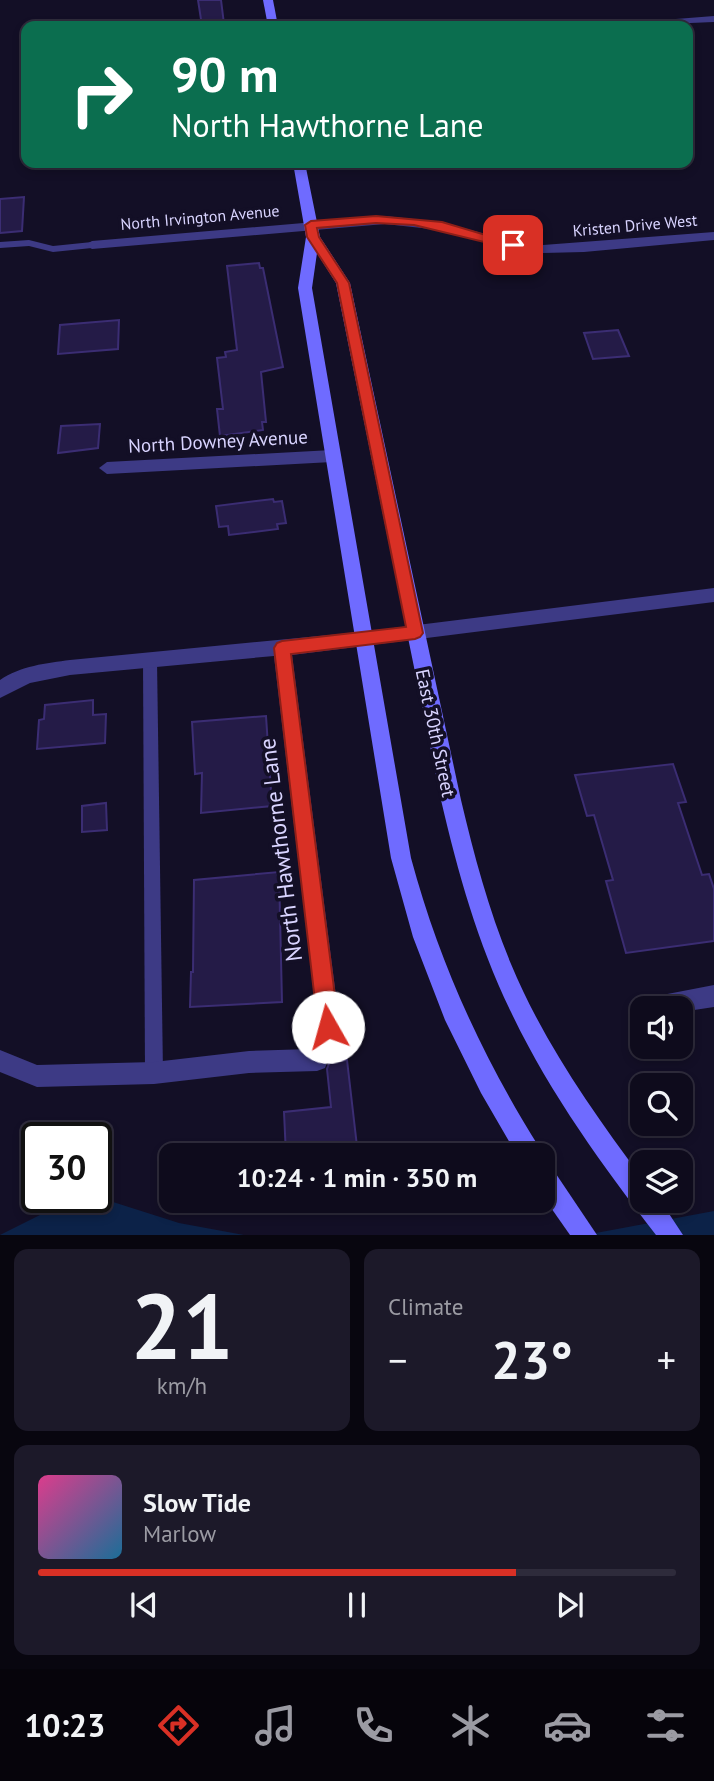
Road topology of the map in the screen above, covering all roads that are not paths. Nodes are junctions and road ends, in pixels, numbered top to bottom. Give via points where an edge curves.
1 (268, 0) edge
2 (714, 19) edge
3 (272, 21) edge
4 (689, 21) edge
5 (300, 168) edge
6 (312, 231) junction
7 (714, 236) edge
8 (0, 245) edge
9 (92, 245) joint
10 (332, 456) junction
11 (107, 468) dead end
12 (714, 596) edge
13 (415, 633) junction
14 (364, 640) junction
15 (282, 648) junction
16 (150, 661) junction
17 (0, 690) edge
18 (714, 996) edge
19 (693, 999) edge
20 (0, 1061) edge
21 (154, 1073) junction
22 (523, 1143) edge
23 (630, 1181) edge
24 (555, 1192) edge
25 (654, 1213) edge
26 (585, 1235) edge
27 (671, 1235) edge

1 - 3 main road
2 - 4 street
5 - 6 main road, East 30th Street
6 - 7 street, Kristen Drive West via 376,220 414,221 503,243 554,249
6 - 9 street, North Irvington Avenue
6 - 10 main road, East 30th Street via 305,288
6 - 13 main road, East 30th Street via 343,283
8 - 9 lane via 29,243 53,249
10 - 11 street, North Downey Avenue
10 - 14 main road, East 30th Street
12 - 13 street
13 - 14 street
13 - 23 main road, East 30th Street via 469,880 504,973 524,1017 579,1110
14 - 15 street
14 - 22 main road, East 30th Street via 394,826 421,935 460,1033
15 - 16 street
15 - 21 street, North Hawthorne Lane via 328,1027 317,1060
16 - 17 street via 56,668 6,683
16 - 21 lane
18 - 19 street
20 - 21 street, North Hawthorne Lane via 37,1076
24 - 26 main road
25 - 27 main road, East 30th Street

